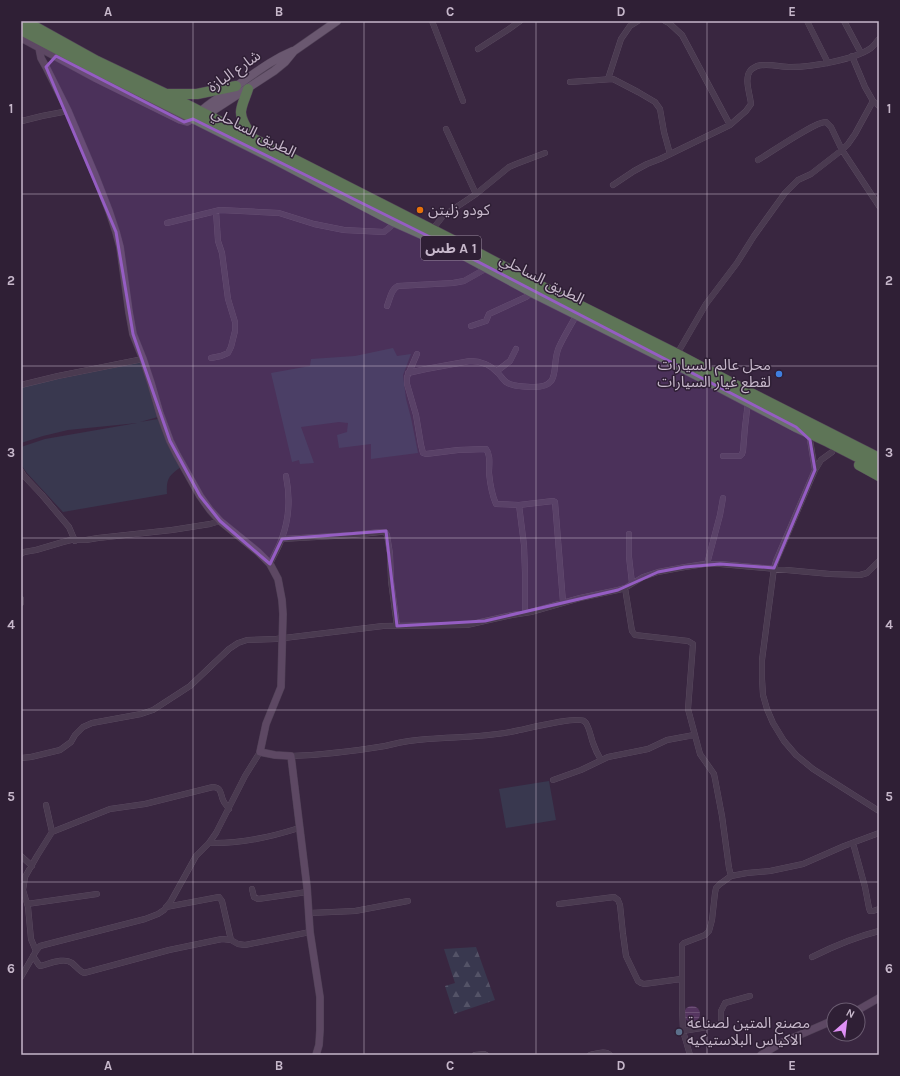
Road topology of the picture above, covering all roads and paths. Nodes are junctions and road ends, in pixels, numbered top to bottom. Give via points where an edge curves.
1 (25, 21) edge
2 (337, 21) edge
3 (432, 21) edge
4 (520, 21) edge
5 (638, 21) edge
6 (664, 21) edge
7 (807, 21) edge
8 (844, 21) edge
9 (21, 30) edge
10 (21, 38) edge
11 (879, 39) edge
12 (39, 48) junction
13 (478, 49) dead end
14 (294, 51) junction
15 (861, 53) junction
16 (56, 56) junction
17 (852, 56) junction
18 (828, 63) junction
19 (46, 67) junction
20 (608, 79) junction
21 (570, 82) dead end
22 (236, 86) junction
23 (248, 89) junction
24 (164, 93) junction
25 (463, 101) dead end
26 (873, 101) junction
27 (879, 106) edge
28 (68, 111) junction
29 (201, 117) junction
30 (21, 120) edge
31 (730, 125) junction
32 (446, 129) dead end
33 (254, 140) junction
34 (842, 150) junction
35 (545, 153) dead end
36 (670, 154) junction
37 (758, 160) dead end
38 (613, 185) dead end
39 (476, 194) junction
40 (877, 198) edge
41 (879, 206) edge
42 (216, 211) junction
43 (395, 222) junction
44 (167, 223) dead end
45 (432, 230) junction
46 (478, 257) junction
47 (487, 268) junction
48 (535, 288) junction
49 (388, 306) dead end
50 (577, 314) junction
51 (472, 326) dead end
52 (516, 349) dead end
53 (417, 354) dead end
54 (677, 354) junction
55 (211, 358) dead end
56 (144, 359) junction
57 (497, 372) junction
58 (408, 374) junction
59 (21, 384) edge
60 (748, 402) junction
61 (796, 427) junction
62 (810, 440) junction
63 (832, 452) junction
64 (723, 456) dead end
65 (878, 457) edge
66 (879, 468) edge
67 (815, 470) junction
68 (21, 472) edge
69 (286, 476) dead end
70 (879, 476) edge
71 (723, 498) dead end
72 (519, 505) junction
73 (220, 521) junction
74 (629, 534) dead end
75 (282, 539) junction
76 (76, 541) junction
77 (21, 554) edge
78 (879, 561) edge
79 (270, 564) junction
80 (707, 564) junction
81 (774, 568) junction
82 (632, 583) junction
83 (624, 588) junction
84 (21, 599) edge
85 (563, 602) junction
86 (21, 603) edge
87 (525, 613) junction
88 (397, 626) junction
89 (282, 638) junction
90 (694, 735) junction
91 (260, 752) junction
92 (291, 756) junction
93 (21, 758) edge
94 (601, 760) junction
95 (553, 780) dead end
96 (46, 805) dead end
97 (229, 809) junction
98 (879, 811) edge
99 (299, 828) junction
100 (52, 832) junction
101 (879, 833) edge
102 (209, 843) junction
103 (853, 843) junction
104 (21, 856) edge
105 (32, 866) junction
106 (732, 876) junction
107 (252, 889) dead end
108 (307, 892) junction
109 (97, 894) dead end
110 (408, 901) dead end
111 (27, 904) junction
112 (559, 904) dead end
113 (166, 907) junction
114 (879, 909) edge
115 (309, 913) junction
116 (879, 931) edge
117 (310, 932) junction
118 (231, 940) junction
119 (34, 953) junction
120 (812, 958) dead end
121 (21, 977) edge
122 (681, 979) junction
123 (750, 996) dead end
124 (879, 998) edge
125 (866, 1005) edge
126 (826, 1023) edge
127 (683, 1030) junction
128 (316, 1055) edge
129 (475, 1055) edge
130 (486, 1055) edge
131 (590, 1055) edge
132 (610, 1055) edge
133 (690, 1055) edge
134 (761, 1055) edge

1 - 24 highway, الطريق الساحلي / طس A 1
2 - 14 main road, شارع البازة
3 - 25 street
4 - 13 street
5 - 20 street via 630,26 621,39
6 - 31 street via 682,35
7 - 18 street
8 - 15 street
9 - 29 highway, الطريق الساحلي / طس A 1 via 93,68
10 - 12 street
11 - 15 street
12 - 16 street
12 - 19 street
14 - 22 main road, شارع البازة via 270,62
14 - 23 main road, شارع البازة via 285,62
15 - 17 street
16 - 19 street
16 - 29 street via 184,122
17 - 18 street
17 - 26 street
18 - 31 street via 792,67 756,66 750,70 747,78 752,104
19 - 28 street
20 - 21 street
20 - 36 street via 617,81 655,102 660,109
22 - 24 highway via 197,94
22 - 29 main road, شارع البازة
23 - 29 main road, شارع البازة
23 - 33 highway via 241,115
24 - 29 highway, الطريق الساحلي / طس A 1
26 - 27 street
26 - 34 street via 855,134
28 - 30 street
28 - 56 street via 104,196 116,232 133,334
29 - 33 highway, الطريق الساحلي / طس A 1
29 - 43 highway, الطريق الساحلي / طس A 1
31 - 36 street
32 - 39 street
33 - 45 highway, الطريق الساحلي / طس A 1
34 - 37 street via 831,127 823,121
34 - 40 street
34 - 54 street via 811,174 798,180 785,193 706,304
35 - 39 street via 509,168
36 - 38 street via 634,171
39 - 45 street via 443,216
40 - 41 street
42 - 43 street via 280,213 344,230 384,232
42 - 44 street
42 - 55 street via 218,241 235,331 228,352
43 - 46 highway, الطريق الساحلي / طس A 1
45 - 46 highway, الطريق الساحلي / طس A 1
46 - 47 highway, الطريق الساحلي / طس A 1
46 - 48 highway, الطريق الساحلي / طس A 1
47 - 48 highway, الطريق الساحلي / طس A 1
47 - 49 street via 464,281 395,287
48 - 50 highway, الطريق الساحلي / طس A 1
48 - 51 street via 526,297 488,314 486,321
48 - 54 highway, الطريق الساحلي / طس A 1
50 - 57 street via 559,348 554,376 550,382 544,386 533,387 512,385
50 - 60 highway, الطريق الساحلي / طس A 1
52 - 57 street via 510,361
53 - 58 street
54 - 65 highway, الطريق الساحلي / طس A 1
56 - 59 street
56 - 73 street via 160,414 176,455 200,496
57 - 58 street via 485,364 470,361
58 - 72 street via 407,384 423,453 486,448 489,453 496,504
60 - 61 highway, الطريق الساحلي / طس A 1
60 - 64 street via 742,454
61 - 62 highway
61 - 66 highway, الطريق الساحلي / طس A 1
62 - 63 highway
62 - 67 street
63 - 67 street via 821,460
63 - 70 highway
67 - 81 street
68 - 76 street via 69,527
69 - 75 street via 289,499
71 - 80 street
72 - 85 street via 555,502
72 - 87 street via 524,545
73 - 76 street via 172,530
73 - 79 street
74 - 82 street
75 - 79 street
75 - 88 street via 385,532 390,554
76 - 77 street via 71,540
78 - 81 street via 867,573 860,575
79 - 89 street via 278,579 281,593
80 - 81 street
80 - 82 street via 658,572
81 - 98 street via 762,660 763,695 773,724 796,755 813,769
82 - 83 street
83 - 85 street
83 - 90 street via 632,631 635,635 688,641 693,644 688,709
84 - 86 street
85 - 87 street
87 - 88 street via 467,624
88 - 89 street
89 - 91 street via 281,687 266,724
89 - 93 street via 238,643 190,686 153,710 92,723 83,727 60,750
90 - 94 street
90 - 106 street via 700,754 716,779
91 - 92 street
91 - 97 street
92 - 94 street via 345,752 415,740 492,735 581,720 587,724
92 - 99 street
94 - 95 street
96 - 100 street
97 - 100 street via 220,791 213,787 145,804 110,809
97 - 102 street
99 - 102 street via 259,839 223,844
99 - 108 street
100 - 105 street
101 - 103 street
102 - 113 street via 196,856
103 - 106 street via 803,864
103 - 114 street via 870,911
104 - 105 street
105 - 111 street via 25,877 23,890
106 - 122 street via 716,888 709,931 683,943
107 - 108 street via 256,899
108 - 115 street
109 - 111 street
110 - 115 street via 355,911
111 - 119 street
112 - 122 street via 614,897 620,905 626,956 638,981 644,984
113 - 118 street via 219,897
113 - 119 street via 158,914 145,919 40,946
115 - 117 street
116 - 120 street via 849,940
117 - 118 street via 245,945
117 - 128 street via 320,997 319,1045
118 - 119 street via 222,939 196,944 84,973 65,960 40,966
119 - 121 street
122 - 127 street
123 - 127 street via 725,1003 721,1011 720,1025
124 - 125 street
126 - 134 street via 781,1043
127 - 133 street
129 - 130 street
131 - 132 street via 604,1052

